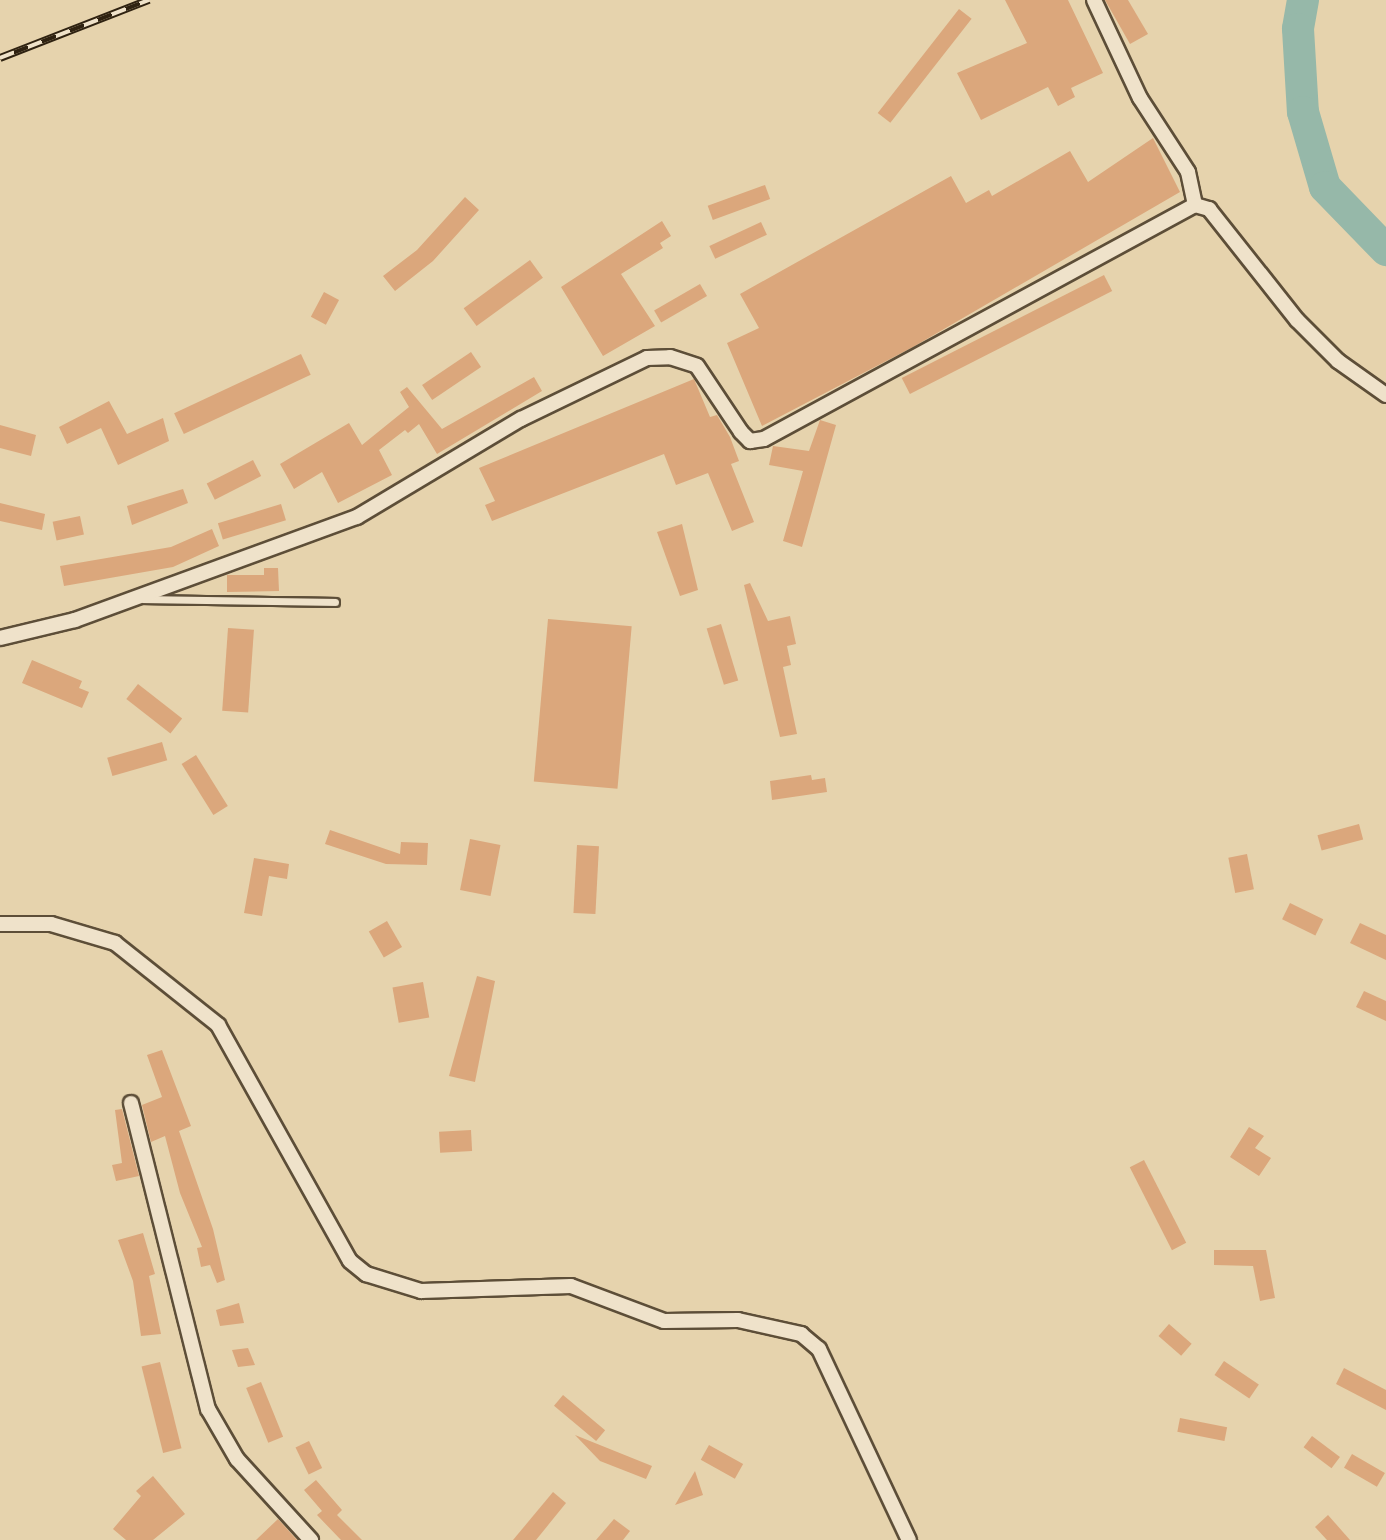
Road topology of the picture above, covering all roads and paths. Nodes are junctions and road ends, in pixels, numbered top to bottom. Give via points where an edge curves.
1 (1094, 0) edge
2 (1195, 205) junction
3 (1386, 395) edge
4 (137, 598) junction
5 (335, 602) dead end
6 (0, 638) edge
7 (0, 924) edge
8 (131, 1103) dead end
9 (311, 1540) edge
10 (909, 1540) edge

1 - 2 street via 1140,98 1188,172
2 - 3 street via 1209,209 1297,320 1338,361
2 - 4 street via 764,439 750,441 741,432 697,366 670,357 647,358 521,419 357,517
4 - 5 lane
4 - 6 street
7 - 10 street via 64,926 115,943 218,1025 350,1261 366,1274 421,1291 571,1286 664,1321 738,1320 801,1334 819,1349
8 - 9 street via 208,1409 237,1459

